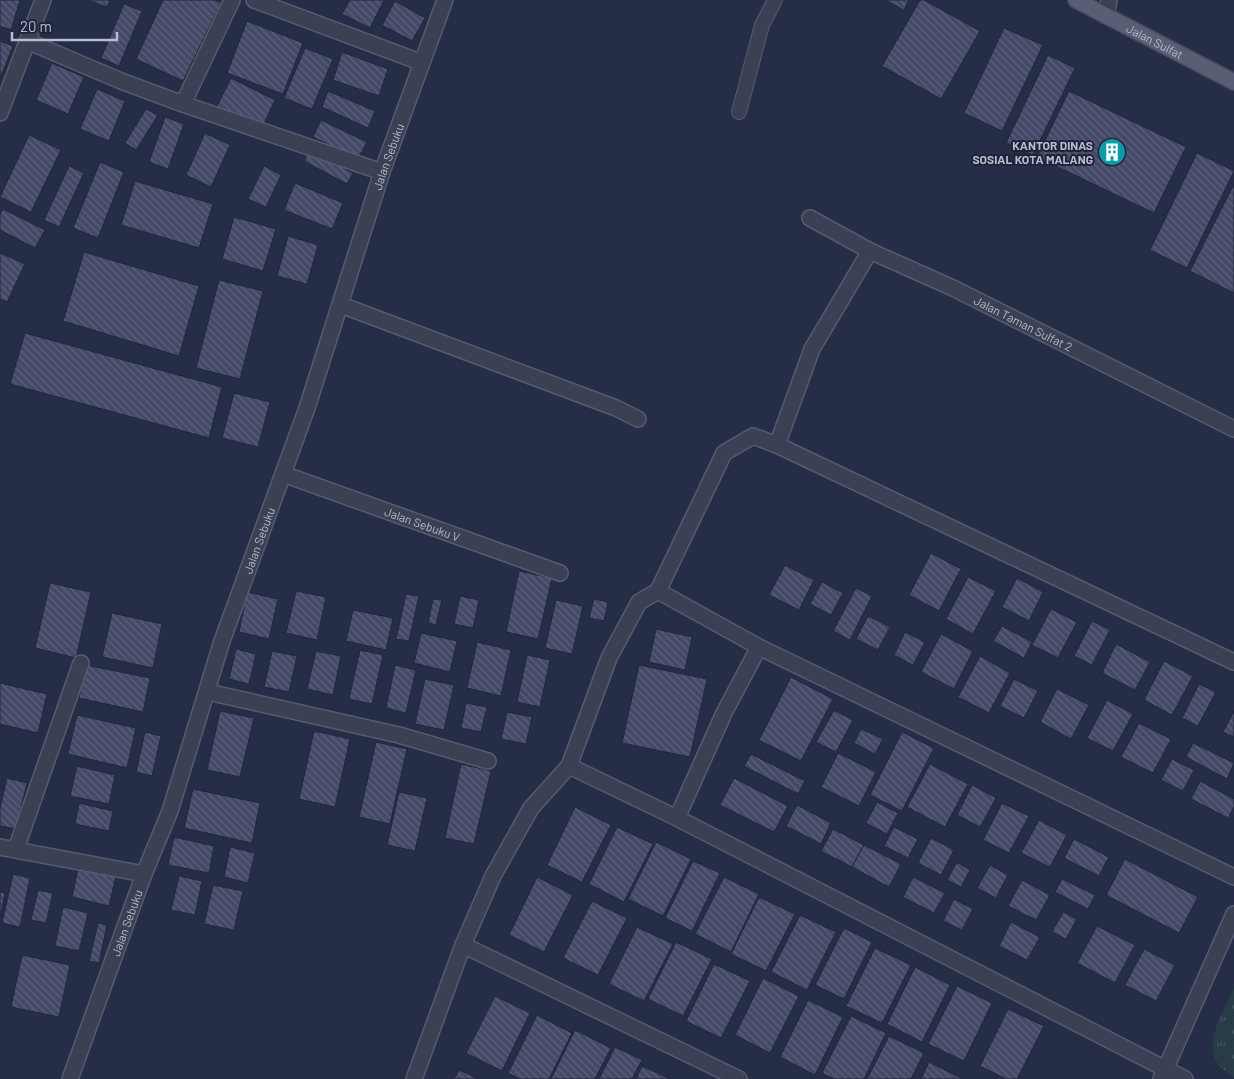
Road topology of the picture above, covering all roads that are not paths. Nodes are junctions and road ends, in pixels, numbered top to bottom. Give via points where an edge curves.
1 (42, 0) edge
2 (232, 0) edge
3 (254, 0) edge
4 (445, 0) edge
5 (775, 0) edge
6 (1076, 0) edge
7 (1109, 0) edge
8 (1106, 16) junction
9 (27, 41) junction
10 (420, 62) junction
11 (1234, 82) edge
12 (183, 104) junction
13 (739, 112) dead end
14 (0, 113) edge
15 (382, 172) junction
16 (810, 218) dead end
17 (870, 251) junction
18 (341, 305) junction
19 (638, 419) dead end
20 (1234, 429) edge
21 (777, 445) junction
22 (283, 474) junction
23 (560, 573) dead end
24 (658, 591) junction
25 (759, 647) junction
26 (1234, 662) edge
27 (81, 663) dead end
28 (208, 692) junction
29 (488, 761) dead end
30 (569, 766) junction
31 (677, 818) junction
32 (0, 847) edge
33 (16, 849) junction
34 (144, 874) junction
35 (1234, 877) edge
36 (1234, 914) edge
37 (464, 945) junction
38 (1163, 1075) edge
39 (70, 1079) edge
40 (414, 1079) edge
41 (739, 1079) edge
42 (1185, 1079) edge

1 - 9 street
2 - 12 street
3 - 10 street
4 - 10 street, Jalan Sebuku
5 - 13 lane via 762,25
6 - 8 main road, Jalan Sulfat
7 - 8 street
8 - 11 main road, Jalan Sulfat
9 - 12 street
9 - 14 street
10 - 15 street, Jalan Sebuku
12 - 15 street
15 - 18 street, Jalan Sebuku
16 - 17 street, Jalan Taman Sulfat 2
17 - 20 street, Jalan Taman Sulfat 2
17 - 21 street via 812,349
18 - 19 street
18 - 22 street, Jalan Sebuku
21 - 24 street via 753,436 724,453
21 - 26 street
22 - 23 street, Jalan Sebuku V
22 - 28 street, Jalan Sebuku via 222,641
24 - 25 street
24 - 30 street via 639,602 609,658
25 - 31 street via 724,713
25 - 35 street
27 - 33 street
28 - 29 street via 400,735
28 - 34 street, Jalan Sebuku via 170,811
30 - 31 street
30 - 37 street via 531,808 494,876
31 - 38 street
32 - 33 street
33 - 34 street
34 - 39 street, Jalan Sebuku
36 - 38 street
37 - 40 street
37 - 41 street
38 - 42 street

